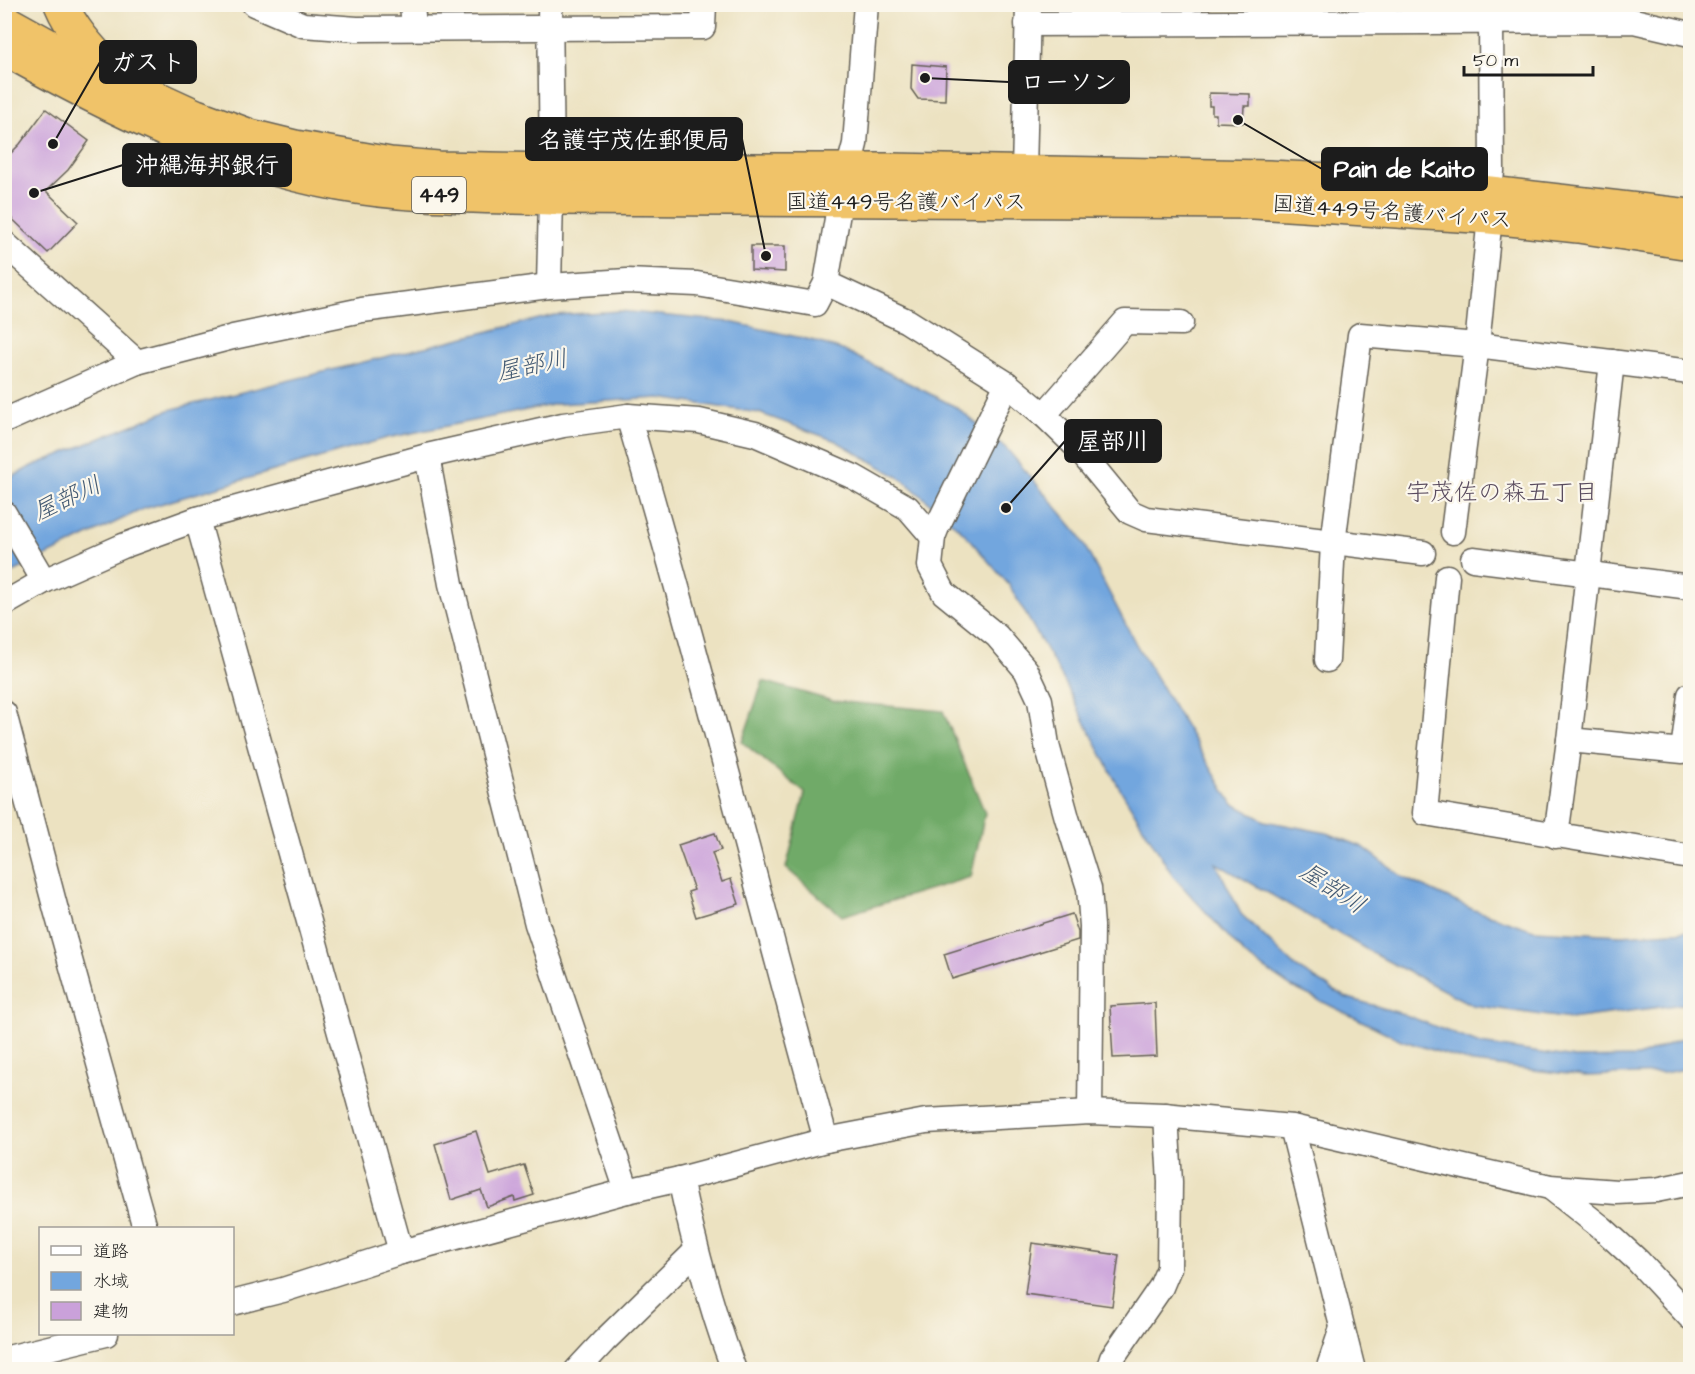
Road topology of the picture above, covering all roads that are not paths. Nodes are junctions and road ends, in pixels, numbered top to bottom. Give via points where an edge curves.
1 (62, 4) edge
2 (254, 4) edge
3 (412, 4) edge
4 (704, 4) edge
5 (866, 4) edge
6 (1027, 14) edge
7 (550, 16) edge
8 (4, 21) edge
9 (1491, 21) junction
10 (414, 28) junction
11 (1690, 34) edge
12 (4, 48) edge
13 (129, 87) junction
14 (1024, 172) junction
15 (552, 184) junction
16 (844, 185) junction
17 (1490, 205) junction
18 (1690, 216) edge
19 (4, 243) edge
20 (1690, 243) edge
21 (826, 283) junction
22 (549, 286) junction
23 (1181, 323) dead end
24 (1477, 345) junction
25 (137, 362) junction
26 (1612, 363) junction
27 (1690, 372) edge
28 (1006, 384) junction
29 (1044, 415) junction
30 (628, 416) junction
31 (4, 421) edge
32 (427, 456) junction
33 (4, 513) edge
34 (197, 519) junction
35 (935, 532) junction
36 (1453, 532) junction
37 (1334, 543) junction
38 (1424, 553) junction
39 (1473, 559) junction
40 (1587, 574) junction
41 (41, 576) junction
42 (1447, 577) junction
43 (1690, 587) edge
44 (4, 604) edge
45 (1327, 660) dead end
46 (1690, 695) edge
47 (4, 713) edge
48 (1569, 740) junction
49 (1556, 836) junction
50 (1690, 857) edge
51 (1090, 1112) junction
52 (1166, 1115) junction
53 (1292, 1127) junction
54 (826, 1140) junction
55 (680, 1179) junction
56 (1690, 1183) edge
57 (1550, 1187) junction
58 (627, 1191) junction
59 (145, 1227) edge
60 (696, 1251) junction
61 (401, 1252) junction
62 (234, 1302) edge
63 (1690, 1317) edge
64 (1342, 1328) junction
65 (102, 1335) edge
66 (4, 1359) edge
67 (577, 1370) edge
68 (734, 1370) edge
69 (1108, 1370) edge
70 (1328, 1370) edge
71 (1353, 1370) edge

1 - 13 highway via 67,18 90,48
2 - 10 street via 303,25
3 - 10 street
4 - 7 street via 703,27
5 - 16 street via 857,131
6 - 9 street
6 - 14 street
7 - 10 street
7 - 15 street
8 - 13 highway, 国道449号名護バイパス / 449
9 - 11 street via 1634,21
9 - 17 street
12 - 15 highway, 国道449号名護バイパス / 449 via 101,101 193,142 243,160 339,184 437,195
13 - 15 highway, 国道449号名護バイパス / 449 via 250,136 344,157
14 - 16 highway, 国道449号名護バイパス / 449
14 - 17 highway, 国道449号名護バイパス / 449 via 1374,182
15 - 16 highway, 国道449号名護バイパス / 449
15 - 22 street
16 - 17 highway, 国道449号名護バイパス / 449 via 1254,202
16 - 21 street
17 - 18 highway, 国道449号名護バイパス / 449
17 - 20 highway, 国道449号名護バイパス / 449 via 1578,226
17 - 24 street
19 - 25 street
21 - 22 street via 815,304 697,284 627,281
21 - 28 street via 907,321
22 - 25 street via 362,310
23 - 29 street via 1125,322
24 - 26 street
24 - 36 street
24 - 37 street via 1360,335
25 - 31 street
26 - 27 street
26 - 40 street
28 - 29 street
28 - 35 street
29 - 37 street via 1075,445 1130,512 1146,519
30 - 32 street via 563,425
30 - 35 street via 699,421 755,434 854,477 908,508
30 - 54 street via 672,564
32 - 34 street
32 - 58 street via 451,584 537,924
33 - 41 street
34 - 41 street
34 - 61 street
35 - 51 street via 930,566 944,593 997,636 1026,670 1040,700 1050,755 1089,888
36 - 38 street via 1433,538
36 - 39 street via 1468,542
37 - 38 street
37 - 45 street
38 - 42 street via 1432,570
39 - 40 street
39 - 42 street via 1464,571
40 - 43 street
40 - 48 street
41 - 44 street
42 - 49 street via 1425,813
46 - 48 street via 1683,752
47 - 59 street
48 - 49 street
49 - 50 street
51 - 52 street
51 - 54 street via 926,1121
52 - 53 street
52 - 69 street via 1169,1268
53 - 57 street
53 - 64 street
54 - 55 street
55 - 58 street
55 - 60 street
56 - 57 street via 1617,1192
57 - 63 street via 1602,1228
58 - 61 street
60 - 67 street
60 - 68 street
61 - 62 street
64 - 70 street
64 - 71 street
65 - 66 street

